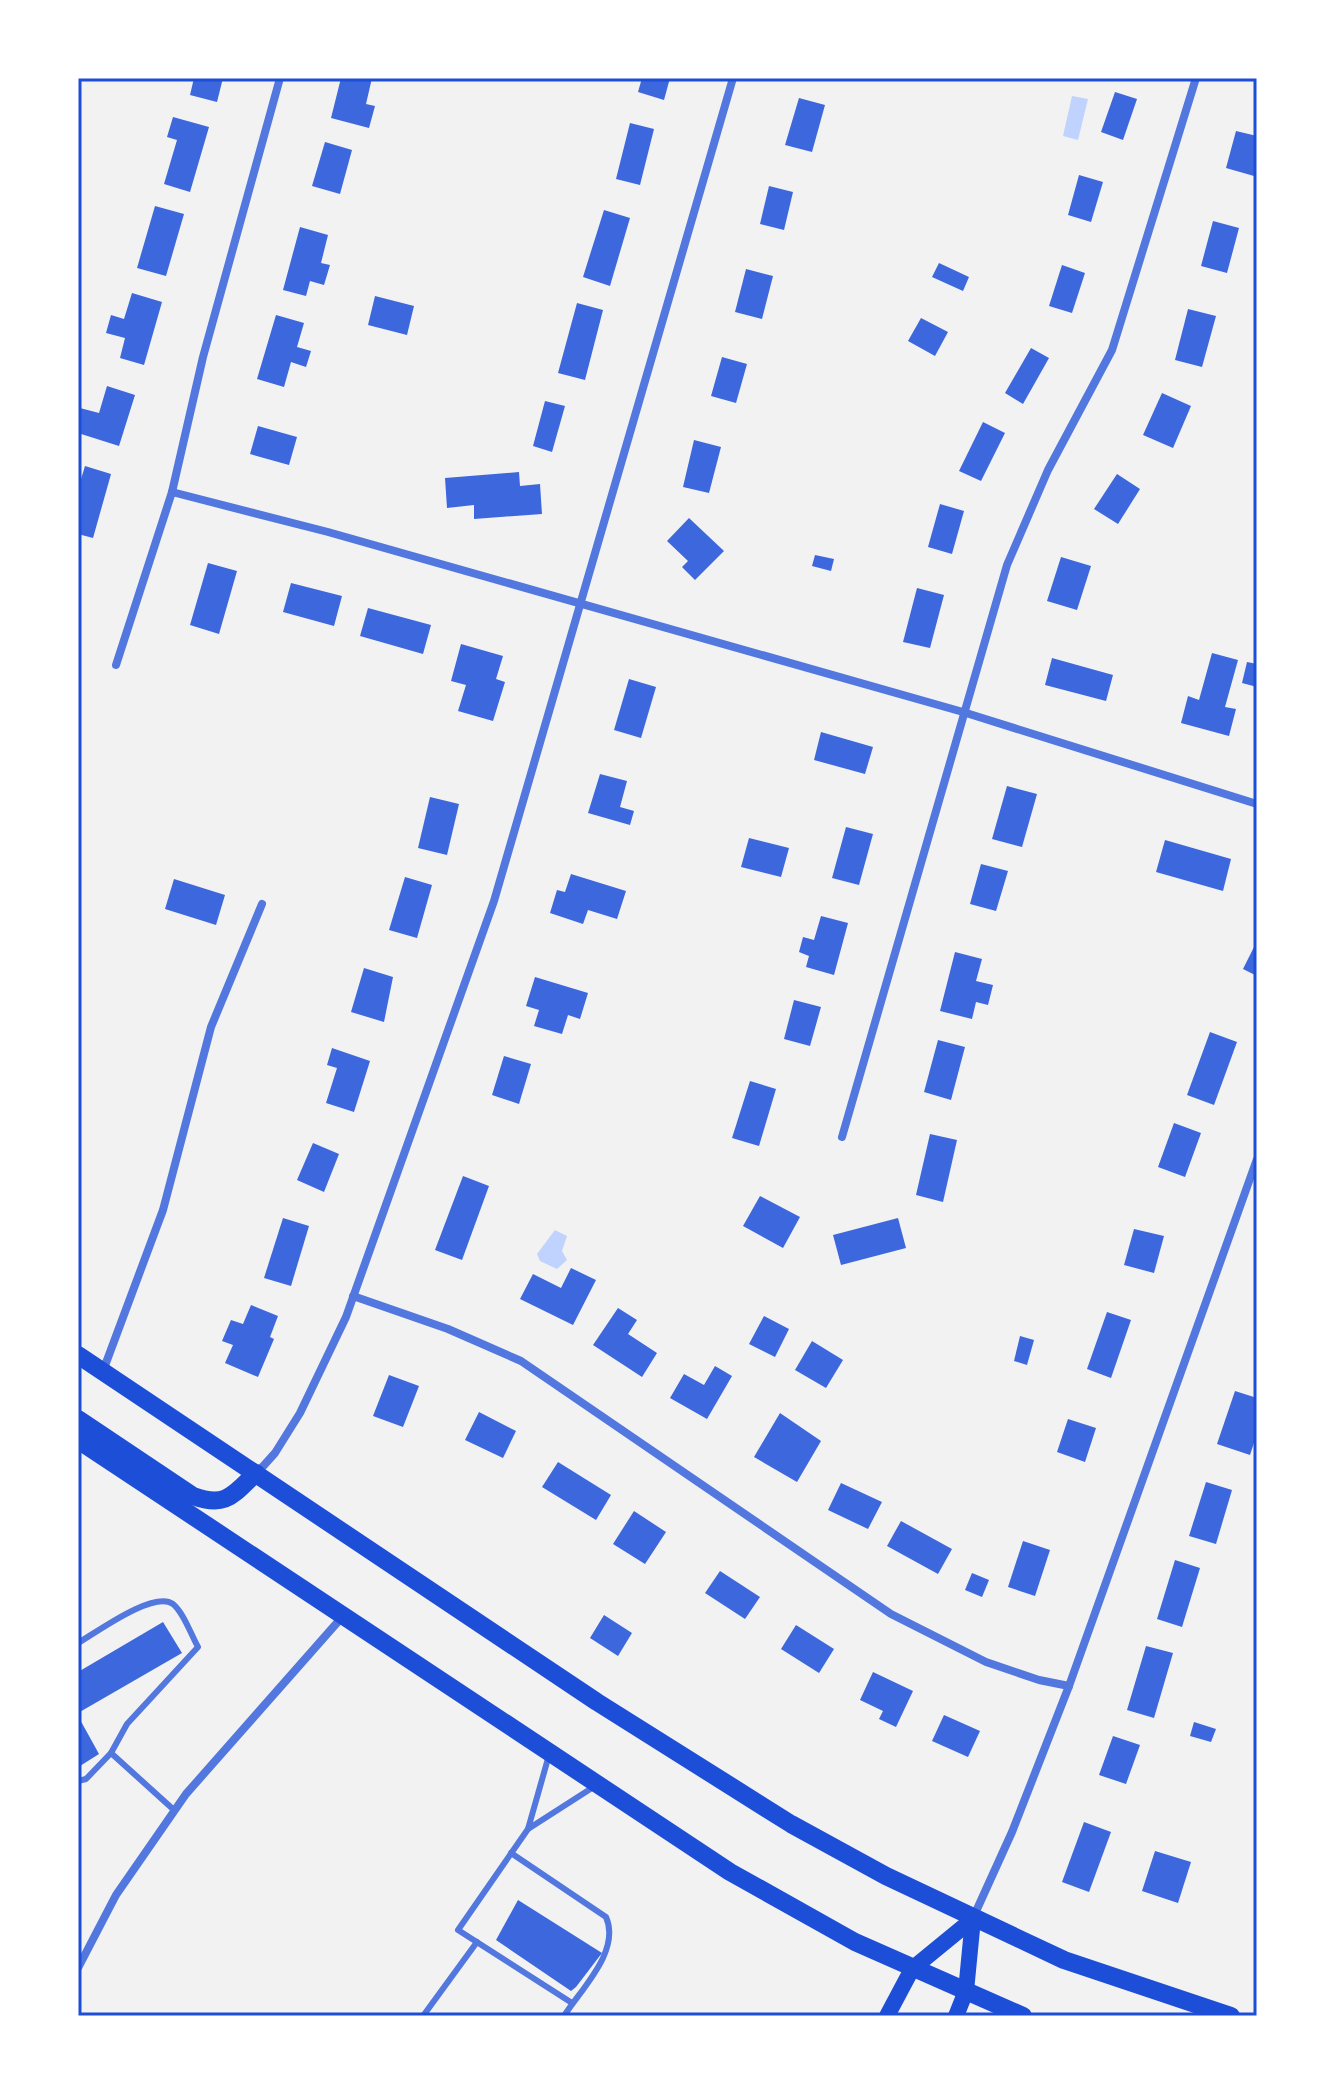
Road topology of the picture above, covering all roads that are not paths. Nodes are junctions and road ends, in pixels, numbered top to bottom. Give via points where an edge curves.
1 (280, 78) edge
2 (733, 78) edge
3 (1196, 78) edge
4 (172, 492) junction
5 (582, 605) junction
6 (116, 665) dead end
7 (963, 712) junction
8 (1257, 804) edge
9 (262, 904) dead end
10 (842, 1137) dead end
11 (1257, 1159) edge
12 (353, 1296) junction
13 (78, 1355) edge
14 (103, 1371) junction
15 (78, 1419) edge
16 (78, 1440) edge
17 (256, 1473) junction
18 (343, 1616) junction
19 (78, 1630) edge
20 (82, 1641) edge
21 (1069, 1686) junction
22 (111, 1753) junction
23 (549, 1755) junction
24 (78, 1781) edge
25 (596, 1786) junction
26 (174, 1810) junction
27 (528, 1829) junction
28 (511, 1853) junction
29 (973, 1919) junction
30 (477, 1942) junction
31 (78, 1968) edge
32 (912, 1969) junction
33 (966, 1991) junction
34 (572, 2003) junction
35 (423, 2016) edge
36 (564, 2016) edge
37 (887, 2016) edge
38 (956, 2016) edge
39 (1023, 2016) edge
40 (1231, 2016) edge

1 - 4 street via 203,357
2 - 5 street
3 - 7 street via 1112,350 1014,545
4 - 5 street
4 - 6 street
5 - 7 street
5 - 12 street via 494,901
7 - 8 street
7 - 10 street
9 - 14 street via 211,1027 163,1210
11 - 21 street
12 - 17 street via 286,1437
12 - 21 street via 521,1361 891,1614 986,1662
13 - 14 highway
14 - 17 highway
15 - 17 highway via 210,1503 227,1500
16 - 18 highway
17 - 29 highway via 695,1766 805,1832
18 - 23 highway
18 - 26 street
19 - 20 lane
20 - 22 lane via 151,1601 166,1601 175,1605 198,1647 127,1724
21 - 29 street
22 - 24 lane
22 - 26 lane
23 - 25 highway
23 - 27 lane
25 - 27 lane
25 - 32 highway via 730,1872
26 - 31 street via 116,1895
27 - 28 lane
28 - 30 lane via 458,1930
28 - 34 lane via 606,1917 607,1950
29 - 32 main road
29 - 33 main road
29 - 40 highway via 1064,1960
30 - 34 lane
30 - 35 lane
32 - 33 highway
32 - 37 main road
33 - 38 main road
33 - 39 highway
34 - 36 lane

